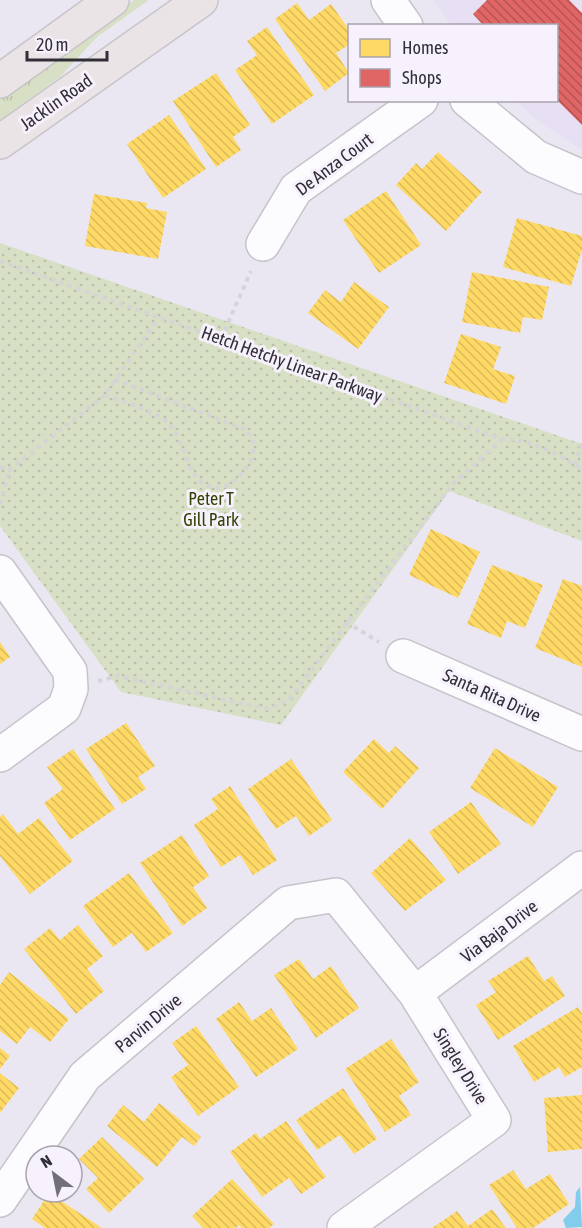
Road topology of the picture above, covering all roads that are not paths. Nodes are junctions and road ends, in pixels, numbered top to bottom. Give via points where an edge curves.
1 (112, 0) edge
2 (201, 0) edge
3 (388, 0) edge
4 (405, 24) edge
5 (0, 81) edge
6 (418, 102) edge
7 (469, 102) edge
8 (0, 142) edge
9 (582, 177) edge
10 (262, 244) road end
11 (0, 572) edge
12 (403, 656) road end
13 (582, 734) edge
14 (0, 755) edge
15 (582, 868) edge
16 (336, 895) joint
17 (416, 993) junction
18 (0, 1200) edge
19 (344, 1228) edge

1 - 5 main road
2 - 8 main road, Jacklin Road
3 - 4 street
6 - 10 street, De Anza Court via 296,189
7 - 9 street via 536,157
11 - 14 street via 70,671 71,689 64,708
12 - 13 street, Santa Rita Drive
15 - 17 street, Via Baja Drive
16 - 17 street, Singley Drive
16 - 18 street, Parvin Drive via 288,903 85,1076
17 - 19 street, Singley Drive via 494,1120

